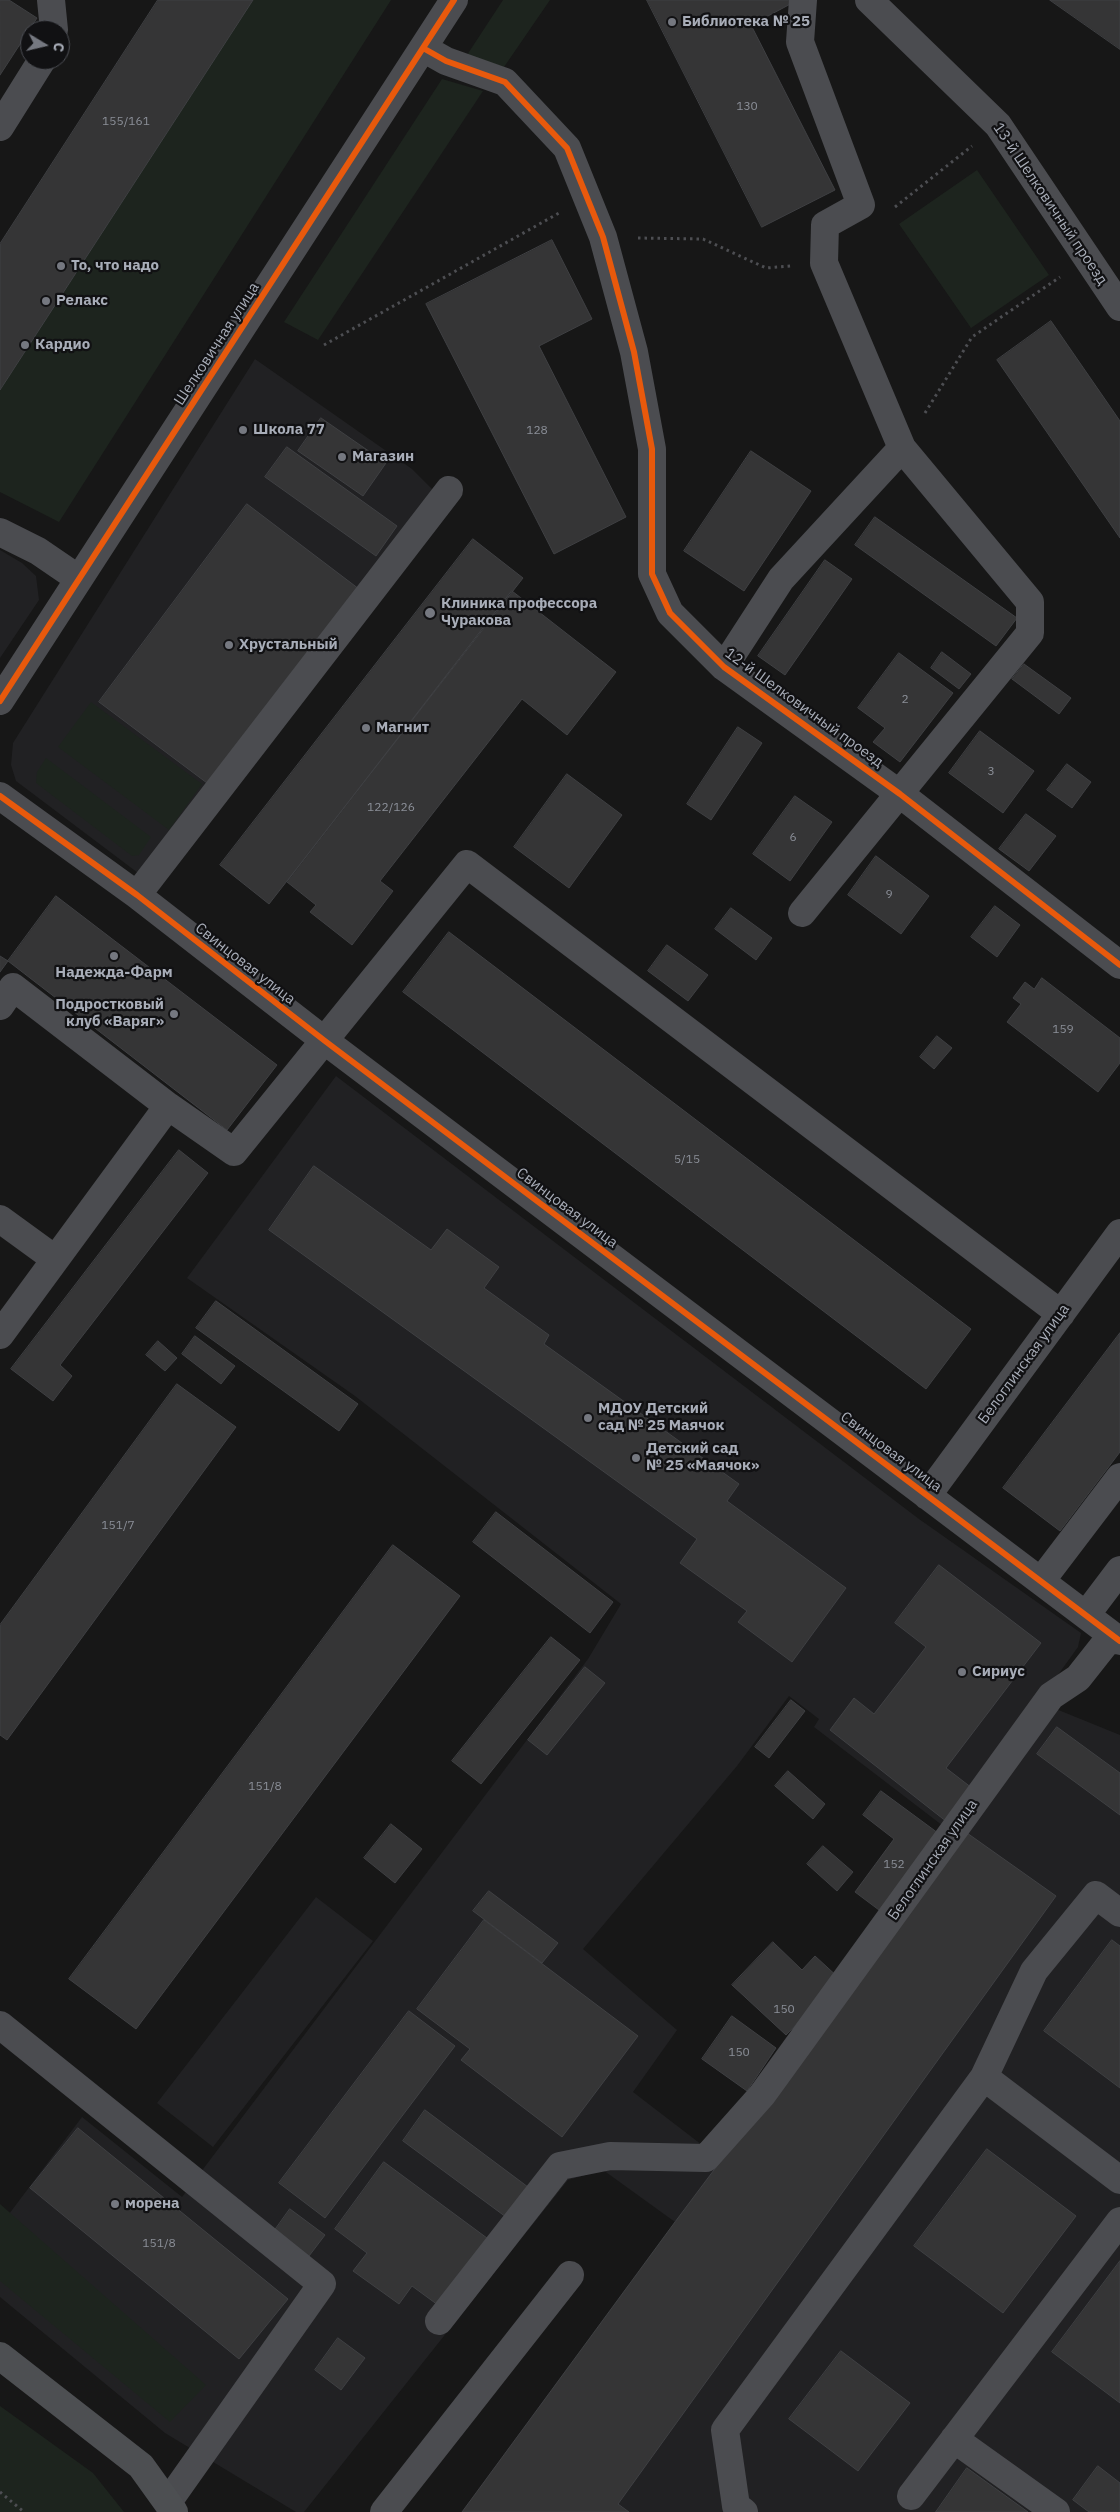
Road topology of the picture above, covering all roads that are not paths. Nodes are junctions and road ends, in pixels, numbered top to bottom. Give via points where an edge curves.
1 (52, 0) edge
2 (454, 0) edge
3 (803, 0) edge
4 (869, 0) edge
5 (53, 20) edge
6 (423, 48) junction
7 (36, 70) edge
8 (0, 127) edge
9 (1120, 307) edge
10 (902, 448) junction
11 (449, 490) dead end
12 (0, 532) edge
13 (79, 579) junction
14 (724, 667) junction
15 (0, 700) edge
16 (900, 794) junction
17 (0, 796) edge
18 (137, 895) junction
19 (802, 912) dead end
20 (1120, 965) edge
21 (0, 1006) edge
22 (325, 1041) junction
23 (168, 1106) junction
24 (0, 1219) edge
25 (1120, 1233) edge
26 (55, 1259) junction
27 (1060, 1314) junction
28 (0, 1335) edge
29 (1120, 1477) edge
30 (927, 1496) junction
31 (1120, 1570) edge
32 (1041, 1581) junction
33 (1086, 1615) junction
34 (1116, 1638) edge
35 (1120, 1913) edge
36 (0, 2025) edge
37 (984, 2077) junction
38 (1120, 2180) edge
39 (1120, 2221) edge
40 (570, 2275) dead end
41 (439, 2321) dead end
42 (0, 2356) edge
43 (954, 2439) junction
44 (911, 2496) dead end
45 (171, 2507) edge
46 (384, 2512) edge
47 (744, 2512) edge
48 (1056, 2512) edge

1 - 5 street
2 - 6 street, Шелковичная улица
3 - 10 street via 800,42 861,205 825,224 824,263
4 - 9 street, 13-й Шелковичный проезд via 998,125
6 - 13 street, Шелковичная улица
6 - 14 street, 12-й Шелковичный проезд via 446,61 505,82 567,148 602,237 634,352 652,449 652,574 670,613
7 - 8 street
10 - 14 street via 781,580
10 - 16 street via 1030,602 1030,634
11 - 18 street
12 - 13 street via 38,551
13 - 15 street, Шелковичная улица
14 - 16 street, 12-й Шелковичный проезд
16 - 19 street
16 - 20 street, 12-й Шелковичный проезд
17 - 18 street, Свинцовая улица
18 - 22 street, Свинцовая улица
21 - 23 street via 13,988
22 - 23 street via 234,1152
22 - 27 street via 466,864
22 - 30 street, Свинцовая улица
23 - 26 street
24 - 26 street
25 - 27 street, Белоглинская улица
26 - 28 street
27 - 30 street, Белоглинская улица
29 - 32 street
30 - 32 street, Свинцовая улица
31 - 33 street
32 - 33 street, Свинцовая улица
33 - 34 street, Свинцовая улица
34 - 41 street, Белоглинская улица via 1078,1678 1051,1696 762,2095 706,2158 610,2156 560,2166
35 - 37 street via 1096,1895 1034,1971
36 - 45 street via 322,2284
37 - 38 street
37 - 47 street via 725,2430 736,2506
39 - 43 street
40 - 46 street
42 - 45 main road via 141,2466
43 - 44 street
43 - 48 street

